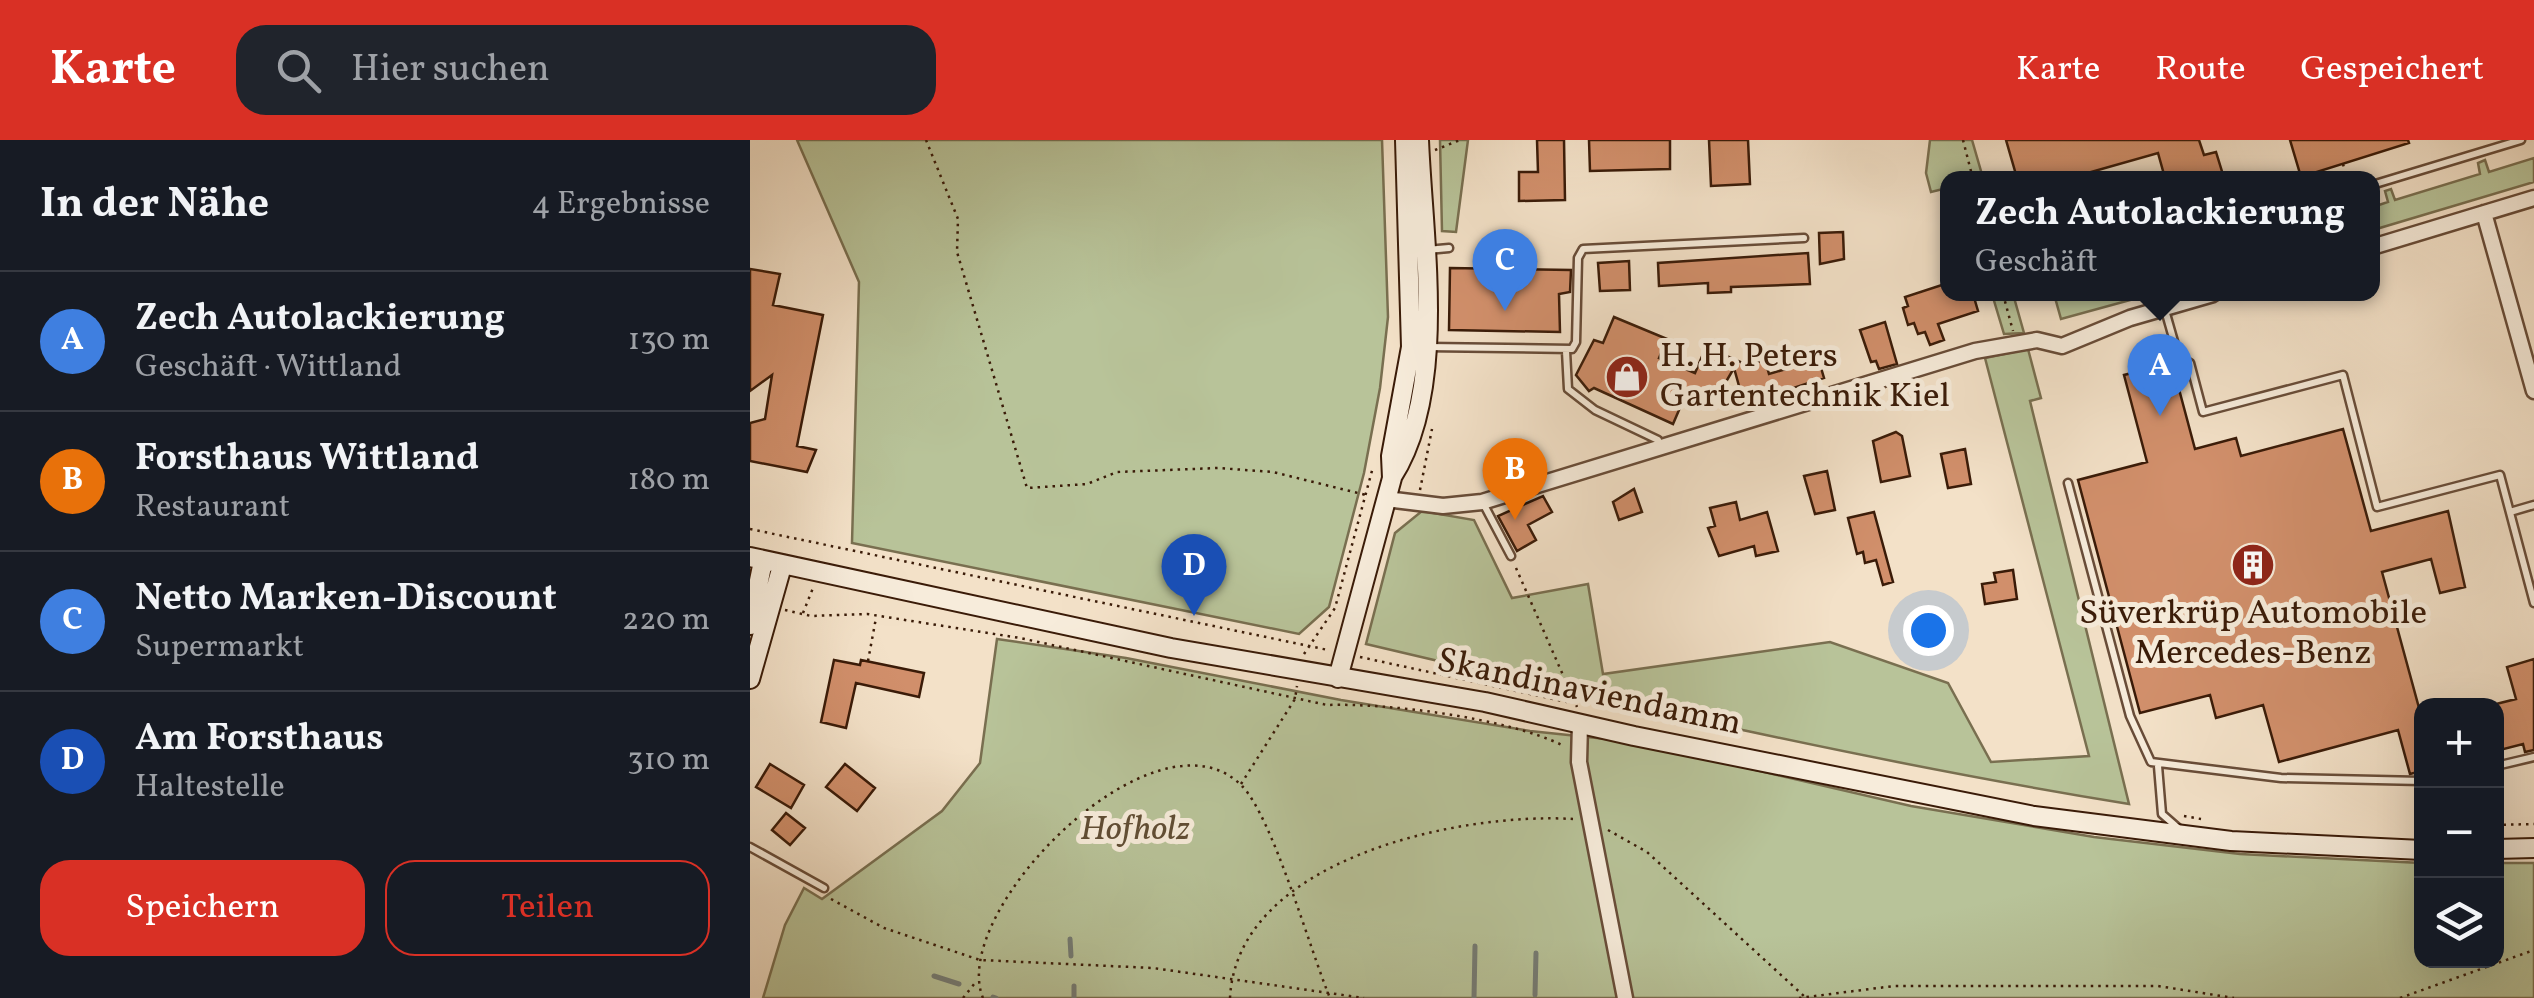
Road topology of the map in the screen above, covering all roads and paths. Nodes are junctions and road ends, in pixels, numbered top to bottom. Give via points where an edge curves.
1 (926, 140) edge
2 (1405, 140) edge
3 (1460, 140) edge
4 (1963, 140) edge
5 (2521, 140) edge
6 (1426, 145) edge
7 (2343, 164) dead end
8 (1971, 171) edge
9 (2345, 171) edge
10 (2380, 183) edge
11 (2534, 198) edge
12 (2484, 213) junction
13 (1804, 238) dead end
14 (2380, 244) edge
15 (1448, 248) dead end
16 (1418, 250) junction
17 (2005, 301) edge
18 (2188, 301) edge
19 (2164, 308) junction
20 (2012, 343) junction
21 (1419, 347) junction
22 (1566, 350) junction
23 (2534, 390) edge
24 (1660, 448) junction
25 (1376, 459) dead end
26 (2068, 483) dead end
27 (1366, 495) junction
28 (1386, 499) junction
29 (1482, 502) junction
30 (2534, 505) edge
31 (2510, 512) junction
32 (750, 529) edge
33 (1511, 556) joint
34 (756, 559) edge
35 (782, 566) junction
36 (2534, 603) edge
37 (773, 607) junction
38 (877, 615) junction
39 (750, 625) edge
40 (1310, 646) junction
41 (1344, 654) junction
42 (868, 661) dead end
43 (1338, 678) junction
44 (750, 679) edge
45 (1295, 699) junction
46 (1578, 714) junction
47 (2534, 756) edge
48 (1579, 762) junction
49 (2504, 764) edge
50 (2158, 766) junction
51 (2414, 781) edge
52 (1241, 784) junction
53 (2162, 814) junction
54 (1590, 820) junction
55 (2210, 821) dead end
56 (2534, 824) edge
57 (2504, 825) edge
58 (2140, 830) junction
59 (2190, 836) junction
60 (750, 847) edge
61 (2534, 848) edge
62 (2504, 849) edge
63 (2414, 850) edge
64 (824, 888) joint
65 (1289, 892) junction
66 (2534, 950) edge
67 (980, 960) junction
68 (1231, 978) junction
69 (976, 982) junction
70 (2029, 987) junction
71 (1329, 996) edge
72 (1805, 997) edge
73 (962, 998) edge
74 (983, 998) edge
75 (1230, 998) edge
76 (1364, 998) edge
77 (1624, 998) edge
78 (1799, 998) edge
79 (2032, 998) edge
80 (2234, 998) edge
81 (2400, 998) edge

1 - 27 path via 958,219 956,252 1027,488 1087,484 1117,472 1218,468 1273,472
2 - 16 main road
3 - 6 path
4 - 8 path
5 - 10 lane
6 - 16 main road
7 - 9 path
11 - 12 street
12 - 14 street
12 - 23 street
13 - 22 lane via 1583,249 1576,342
15 - 16 lane
16 - 21 main road
17 - 20 path
18 - 19 street
19 - 20 street via 2062,346
19 - 31 lane via 2179,359 2190,363 2203,412 2343,375 2378,508 2500,475
20 - 24 street
21 - 22 lane
21 - 28 main road
22 - 24 lane via 1568,389 1658,440
24 - 29 street
25 - 27 path
26 - 50 lane via 2133,726 2145,755
27 - 40 path via 1334,608
28 - 29 street via 1444,506
28 - 41 main road
29 - 33 lane
30 - 31 lane
31 - 36 lane
32 - 40 path
33 - 46 path
34 - 35 main road, Skandinaviendamm
34 - 39 main road
35 - 37 main road
35 - 43 main road, Skandinaviendamm
37 - 38 path via 812,616
37 - 44 main road
38 - 42 path
38 - 45 path via 1020,638
40 - 41 path
41 - 43 main road
41 - 46 path
43 - 46 main road, Skandinaviendamm
45 - 48 path via 1520,730 1562,745
45 - 52 path
46 - 48 street
46 - 58 main road, Skandinaviendamm via 1900,792
47 - 49 lane
48 - 54 street
50 - 51 lane
50 - 53 lane
52 - 65 path via 1260,814
52 - 67 path via 1206,768 1164,769 1130,780 1071,821 1030,864 992,925
53 - 55 path
53 - 58 lane
53 - 59 lane
54 - 65 path via 1495,820 1442,832 1338,861
54 - 72 path via 1647,852
54 - 77 street
56 - 57 path
58 - 59 main road, Skandinaviendamm
59 - 63 main road, Skandinaviendamm
60 - 64 lane
61 - 62 main road
64 - 67 path via 840,907 870,921
65 - 68 path via 1240,952
65 - 71 path
66 - 81 path
67 - 68 path
67 - 69 path
68 - 71 path
68 - 75 path
69 - 73 path
69 - 74 path
70 - 72 path via 1894,986
70 - 79 path
70 - 80 path via 2158,986
71 - 76 path
72 - 78 path

